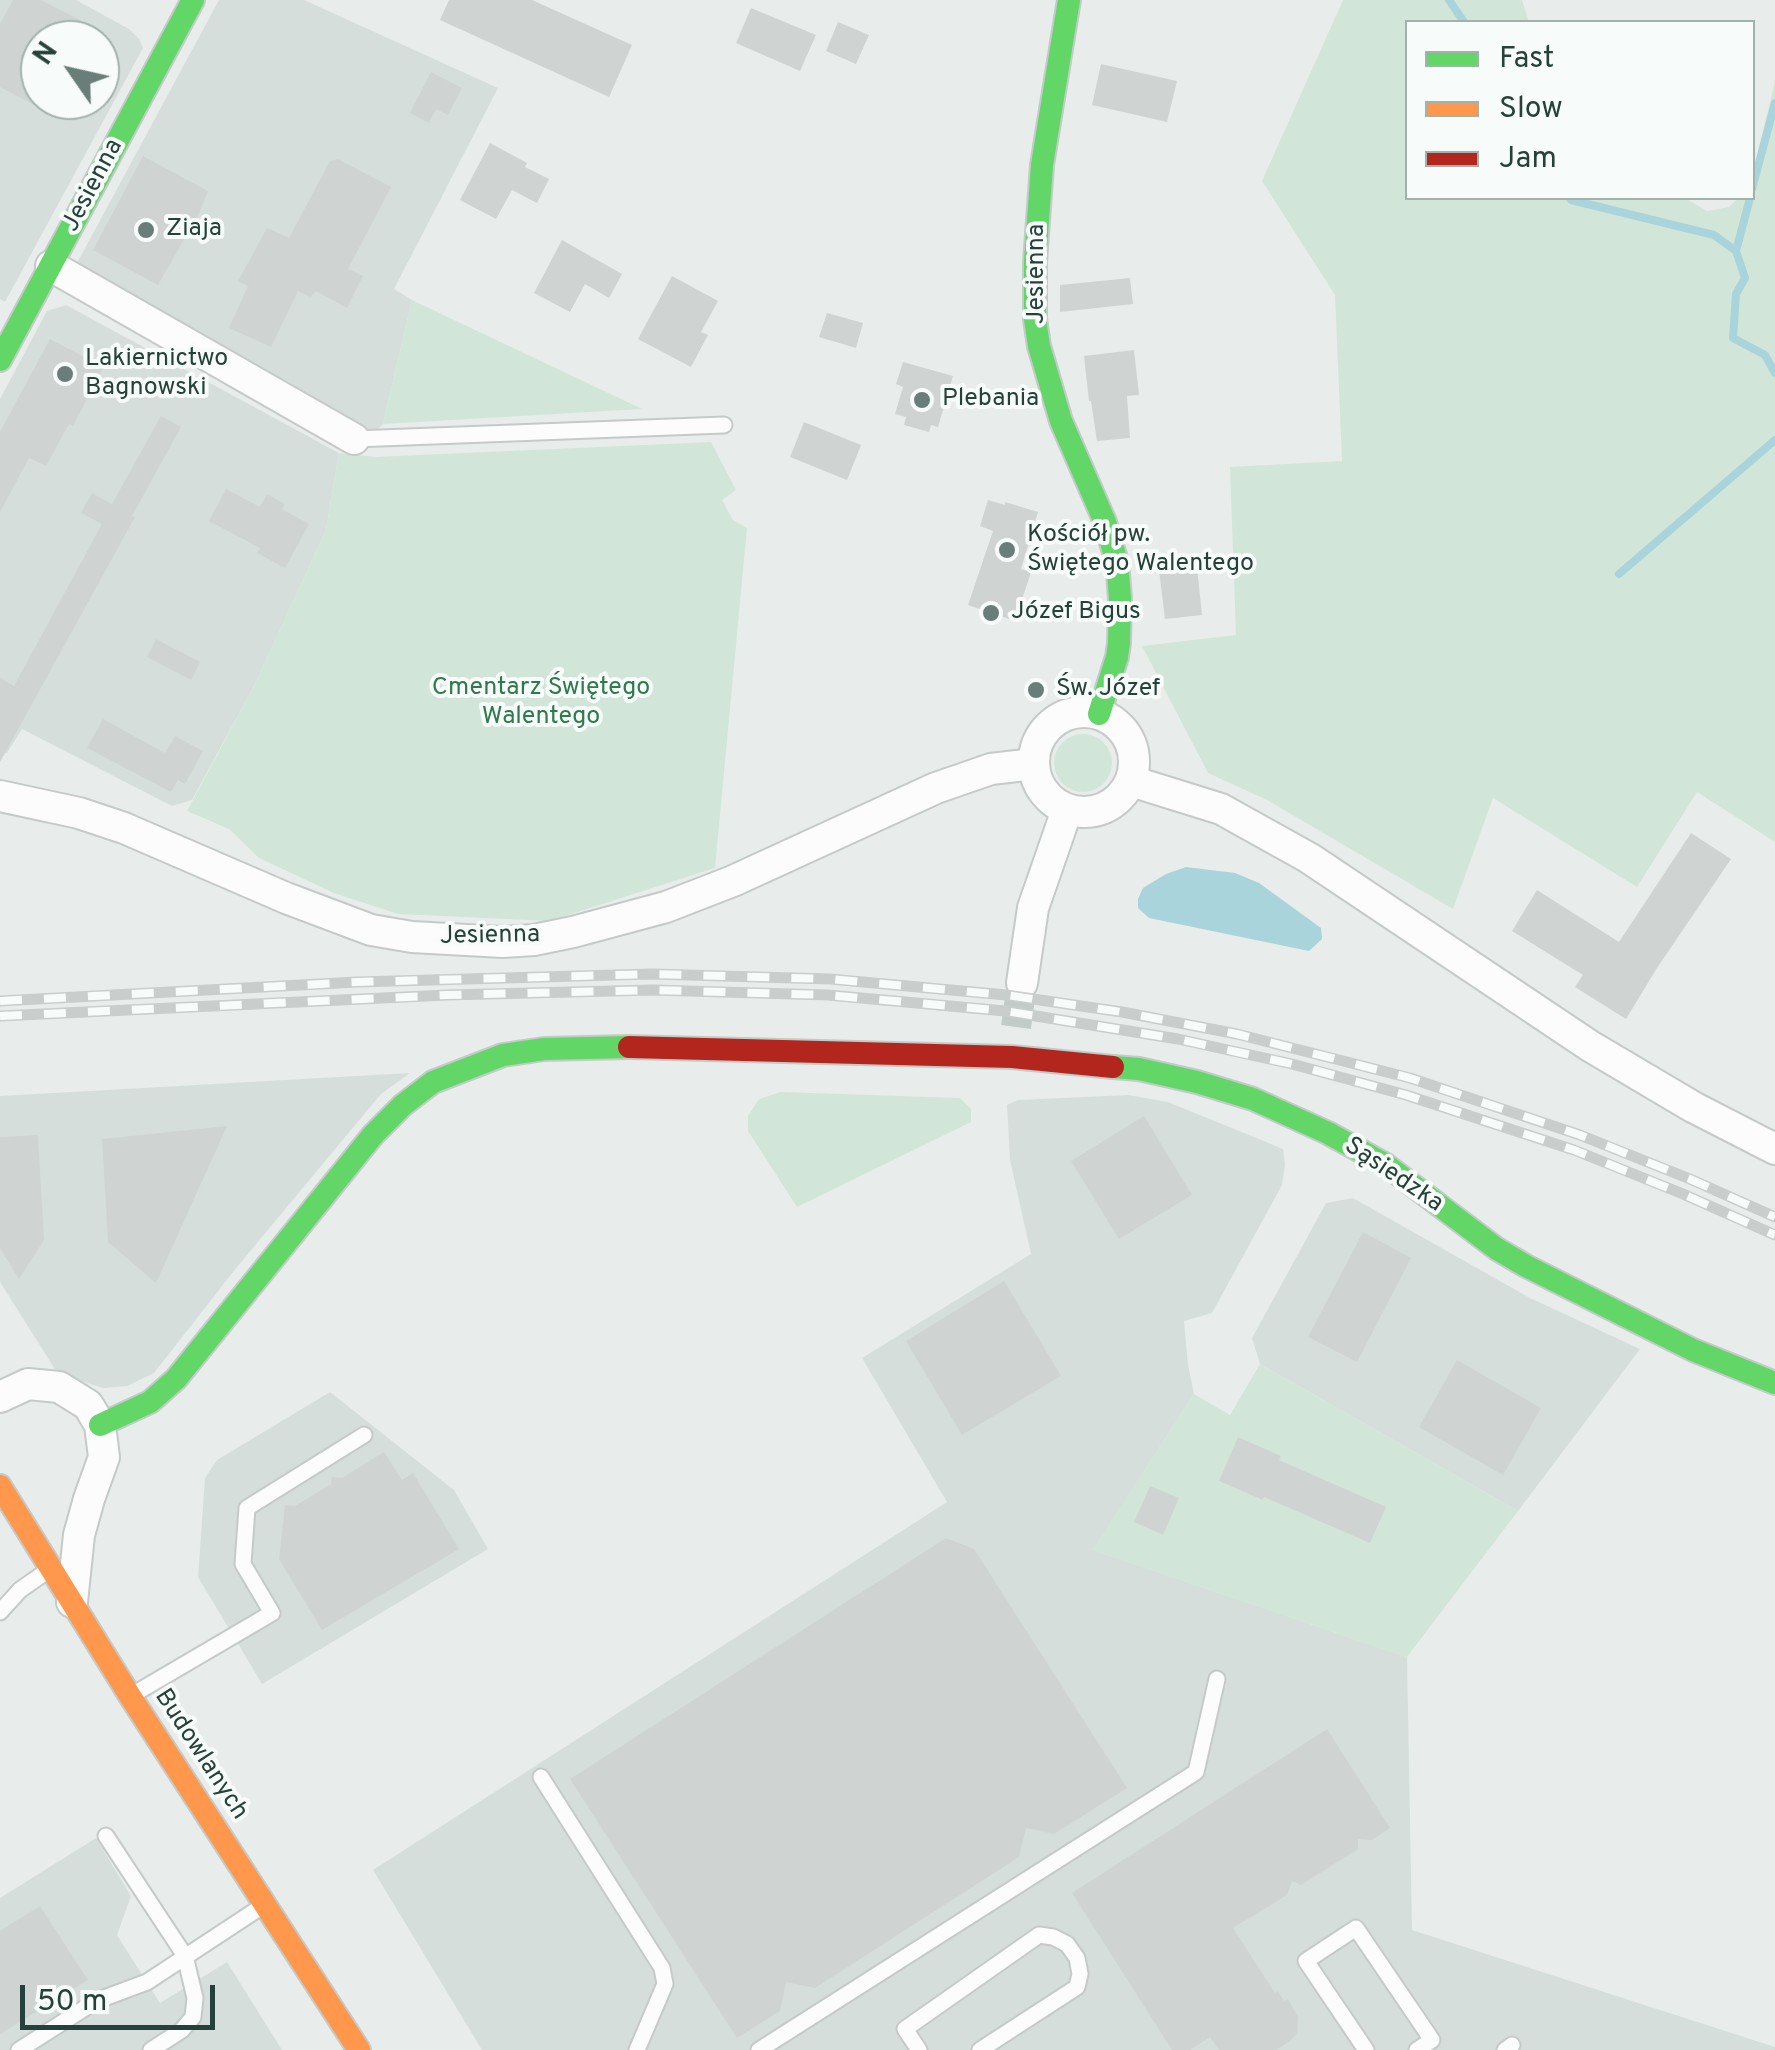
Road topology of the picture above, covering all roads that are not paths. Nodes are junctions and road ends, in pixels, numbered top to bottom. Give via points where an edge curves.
1 (193, 0) edge
2 (1070, 0) edge
3 (51, 266) junction
4 (0, 360) edge
5 (724, 424) dead end
6 (354, 439) joint
7 (1099, 714) junction
8 (1034, 764) junction
9 (1131, 781) junction
10 (0, 796) edge
11 (1067, 810) junction
12 (1022, 983) tunnel mouth
13 (1775, 1149) edge
14 (1775, 1384) edge
15 (0, 1397) edge
16 (100, 1424) junction
17 (364, 1435) dead end
18 (0, 1486) edge
19 (52, 1568) junction
20 (72, 1602) junction
21 (0, 1612) edge
22 (1217, 1679) dead end
23 (130, 1696) junction
24 (540, 1778) dead end
25 (106, 1836) dead end
26 (264, 1905) junction
27 (185, 1956) junction
28 (19, 2050) edge
29 (151, 2050) edge
30 (358, 2050) edge
31 (637, 2050) edge
32 (758, 2050) edge
33 (919, 2050) edge
34 (980, 2050) edge
35 (1366, 2050) edge
36 (1418, 2050) edge

1 - 3 street, Jesienna
2 - 7 street, Jesienna via 1042,165 1035,319 1061,421 1117,562 1119,643
3 - 4 street, Jesienna
3 - 6 street
5 - 6 lane
7 - 8 street via 1054,722 1042,734
7 - 9 street via 1125,733 1132,748
8 - 10 street, Jesienna via 991,769 936,788 666,908 504,942 371,930 124,828
8 - 11 street via 1044,792
9 - 11 street via 1112,805
9 - 13 street via 1220,809 1310,858 1590,1046
11 - 12 street via 1033,908
14 - 16 street, Sąsiedzka via 1526,1266 1386,1165 1328,1133 1198,1082 1014,1042 596,1046 503,1055 433,1082 389,1118 176,1379 136,1410
15 - 16 street via 28,1384 59,1388 88,1406
16 - 20 street via 104,1457 79,1536
17 - 23 lane via 248,1508 243,1564 272,1613
18 - 19 street, Budowlanych
19 - 20 street, Budowlanych
19 - 21 lane
20 - 23 street, Budowlanych
22 - 32 lane via 1196,1772
23 - 26 street, Budowlanych
24 - 31 lane via 662,1968 665,1984
25 - 27 lane
26 - 27 lane
26 - 30 street, Budowlanych
27 - 28 lane
27 - 29 lane via 193,2017
33 - 34 lane via 906,2029 1039,1935 1067,1944 1080,1974 1077,1986
35 - 36 lane via 1306,1961 1356,1928 1432,2040

